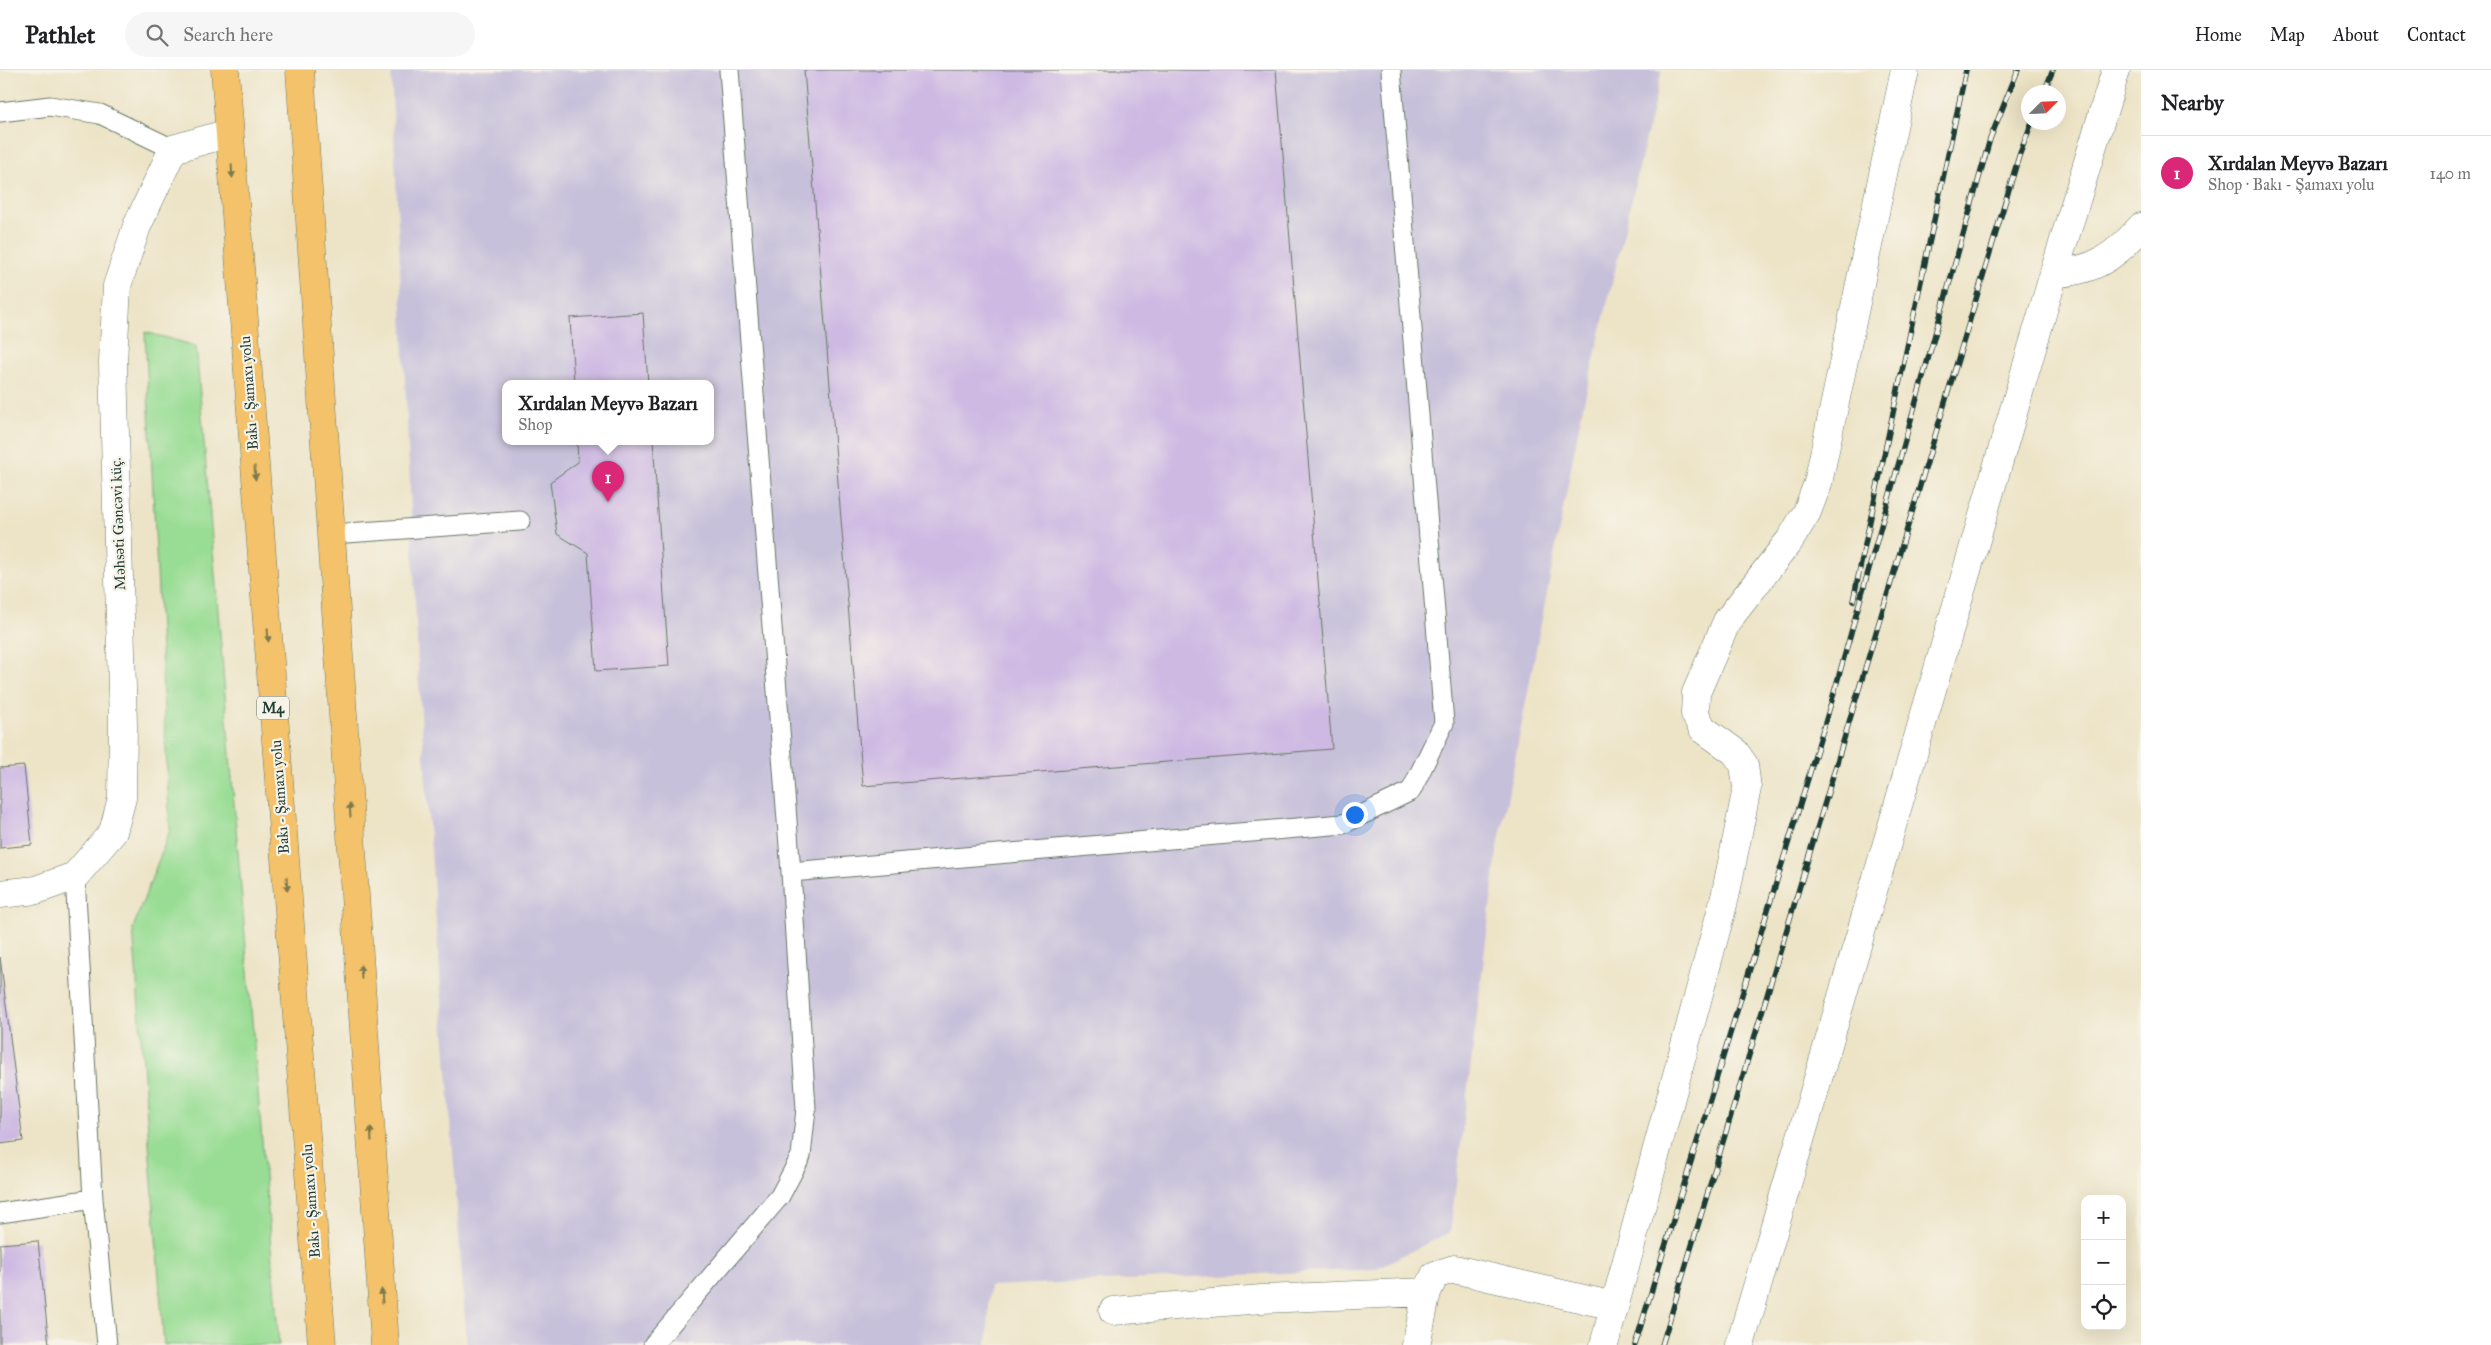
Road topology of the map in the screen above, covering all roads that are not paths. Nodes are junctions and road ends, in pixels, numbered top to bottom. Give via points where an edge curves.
1 (225, 70) edge
2 (300, 70) edge
3 (729, 70) edge
4 (1391, 70) edge
5 (1906, 70) edge
6 (2116, 70) edge
7 (0, 112) edge
8 (229, 132) junction
9 (173, 149) junction
10 (2141, 227) edge
11 (2054, 273) junction
12 (520, 521) dead end
13 (332, 534) junction
14 (791, 872) junction
15 (75, 876) junction
16 (0, 894) edge
17 (93, 1199) junction
18 (0, 1213) edge
19 (1427, 1292) junction
20 (1614, 1306) junction
21 (1113, 1311) dead end
22 (107, 1345) edge
23 (322, 1345) edge
24 (385, 1345) edge
25 (653, 1345) edge
26 (1416, 1345) edge
27 (1604, 1345) edge
28 (1740, 1345) edge

1 - 8 highway, Bakı - Şamaxı yolu / M4
2 - 13 highway
3 - 14 lane
4 - 14 lane via 1444,723 1411,791 1344,824
5 - 20 street via 1818,483 1807,512 1790,540 1728,621 1696,693 1695,714 1703,729 1735,752 1744,765 1747,788 1725,897
6 - 11 street
7 - 9 lane via 50,106 100,114
8 - 9 street
8 -> 23 highway, Bakı - Şamaxı yolu / M4
9 - 15 street, Məhsəti Gəncəvi küç. via 137,226 117,286 114,362 124,725 122,798 113,832
10 - 11 street via 2130,240 2094,267 2076,273
11 - 28 street
12 - 13 lane
24 -> 13 highway
14 - 25 lane via 806,1109 801,1156 780,1196
15 - 16 street, Məhsəti Gəncəvi küç. via 36,890
15 - 17 lane
17 - 18 lane
17 - 22 lane
19 - 20 street via 1435,1274 1454,1269
19 - 21 street via 1262,1299
19 - 26 street
20 - 27 street

